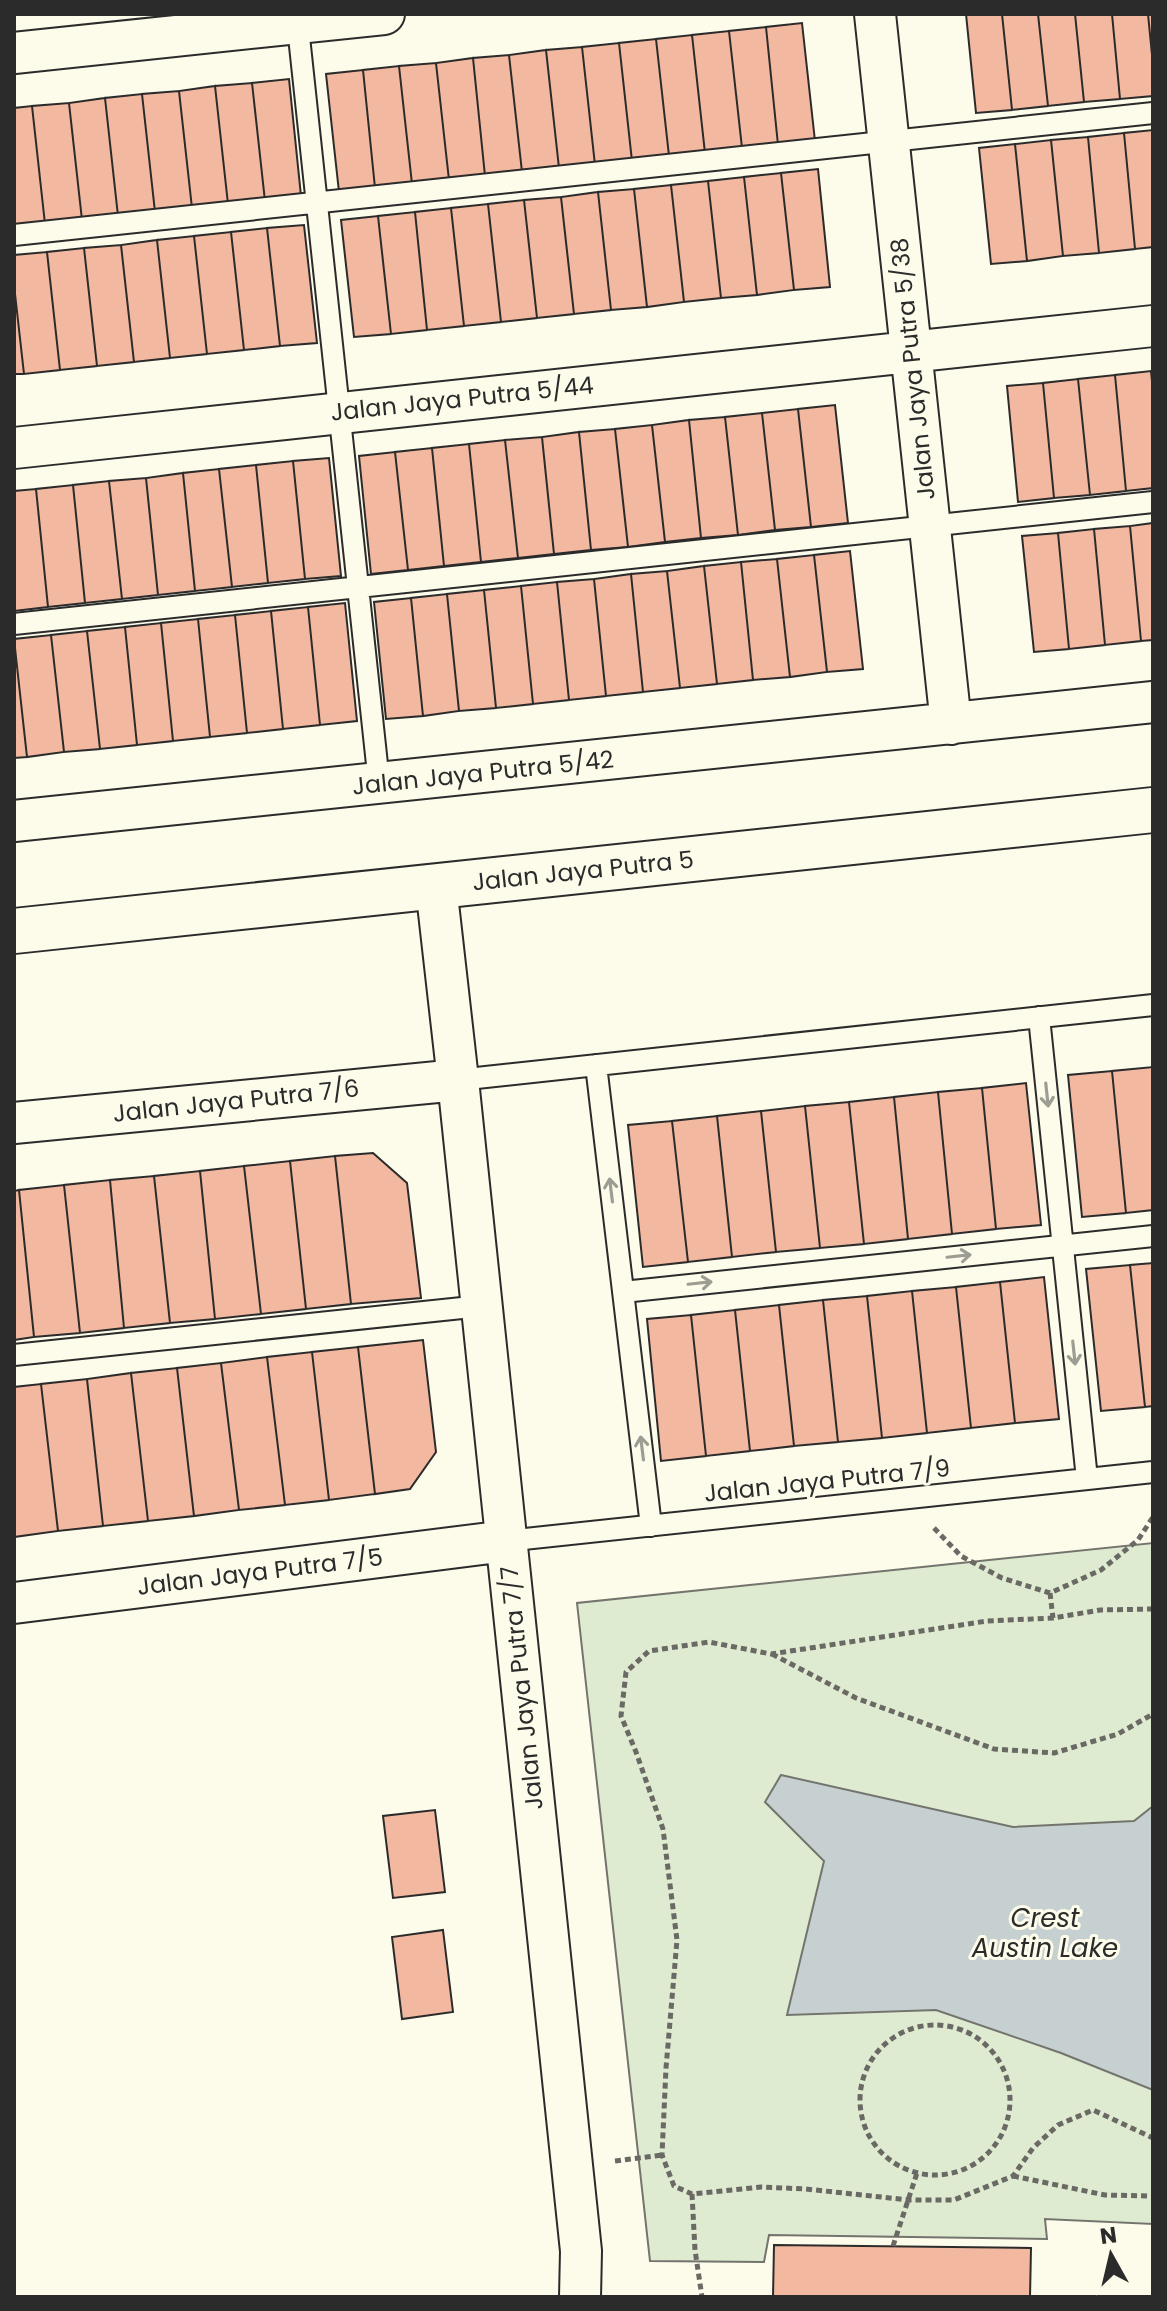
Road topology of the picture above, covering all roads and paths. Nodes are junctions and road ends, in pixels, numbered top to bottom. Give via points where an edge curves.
1 (384, 14) edge
2 (875, 14) edge
3 (297, 19) edge
4 (14, 53) edge
5 (1153, 113) edge
6 (890, 141) junction
7 (318, 203) junction
8 (14, 235) edge
9 (1153, 326) edge
10 (911, 352) junction
11 (339, 413) junction
12 (14, 448) edge
13 (1153, 502) edge
14 (929, 526) junction
15 (358, 587) junction
16 (14, 624) edge
17 (1153, 702) edge
18 (951, 724) junction
19 (379, 783) junction
20 (1153, 810) edge
21 (14, 821) edge
22 (436, 886) junction
23 (14, 931) edge
24 (1153, 1005) edge
25 (1039, 1017) junction
26 (596, 1065) junction
27 (458, 1080) junction
28 (14, 1123) edge
29 (1153, 1236) edge
30 (1063, 1245) junction
31 (623, 1292) junction
32 (481, 1306) junction
33 (14, 1355) edge
34 (1153, 1472) edge
35 (1087, 1479) junction
36 (905, 1499) junction
37 (1153, 1517) edge
38 (651, 1526) junction
39 (506, 1541) junction
40 (1050, 1593) junction
41 (14, 1603) edge
42 (1153, 1609) edge
43 (1053, 1618) junction
44 (771, 1654) junction
45 (1153, 1714) edge
46 (1153, 2138) edge
47 (917, 2173) junction
48 (1013, 2176) junction
49 (692, 2194) junction
50 (1153, 2196) edge
51 (909, 2200) junction
52 (893, 2246) dead end
53 (580, 2297) edge
54 (702, 2297) edge

1 - 3 street
2 - 6 street, Jalan Jaya Putra 5/38
3 - 4 street
3 - 7 lane
5 - 6 lane
6 - 7 lane
6 - 10 street, Jalan Jaya Putra 5/38
7 - 8 lane
7 - 11 lane
9 - 10 street, Jalan Jaya Putra 5/44
10 - 11 street, Jalan Jaya Putra 5/44
10 - 14 street, Jalan Jaya Putra 5/38
11 - 12 street, Jalan Jaya Putra 5/44
11 - 15 lane
13 - 14 lane
14 - 15 lane
14 - 18 street, Jalan Jaya Putra 5/38
15 - 16 lane
15 - 19 lane
17 - 18 street, Jalan Jaya Putra 5/42
18 - 19 street, Jalan Jaya Putra 5/42
19 - 21 street, Jalan Jaya Putra 5/42
20 - 22 street, Jalan Jaya Putra 5
22 - 23 street, Jalan Jaya Putra 5
22 - 27 street, Jalan Jaya Putra 7/7
24 - 25 lane
25 - 26 lane
25 -> 30 lane
26 - 27 lane
31 -> 26 lane
27 - 28 street, Jalan Jaya Putra 7/6
27 - 32 street, Jalan Jaya Putra 7/7
29 - 30 lane
31 -> 30 lane
30 -> 35 lane
38 -> 31 lane
32 - 33 lane
32 - 39 street, Jalan Jaya Putra 7/7
34 - 35 lane, Jalan Jaya Putra 7/9
35 - 36 lane, Jalan Jaya Putra 7/9
36 - 38 lane, Jalan Jaya Putra 7/9
36 - 40 path via 961,1556 1002,1578
37 - 40 path via 1138,1540 1101,1570
38 - 39 lane, Jalan Jaya Putra 7/9
39 - 41 street, Jalan Jaya Putra 7/5
39 - 53 street, Jalan Jaya Putra 7/7 via 581,2251
40 - 43 path
42 - 43 path
43 - 44 path via 987,1621
44 - 45 path via 856,1698 994,1749 1054,1753 1118,1734
44 - 49 path via 709,1642 649,1651 626,1672 621,1716 663,1829 677,1940 662,2155 674,2186
46 - 48 path via 1093,2110 1058,2125
47 - 47 path via 885,2157 871,2141 862,2121 862,2079 885,2043 904,2031 946,2025 985,2043 999,2059 1008,2079 1008,2121 999,2141 967,2169 946,2175
47 - 51 path
48 - 50 path via 1105,2195
48 - 51 path via 954,2200
49 - 51 path via 761,2187
49 - 54 path
51 - 52 path

